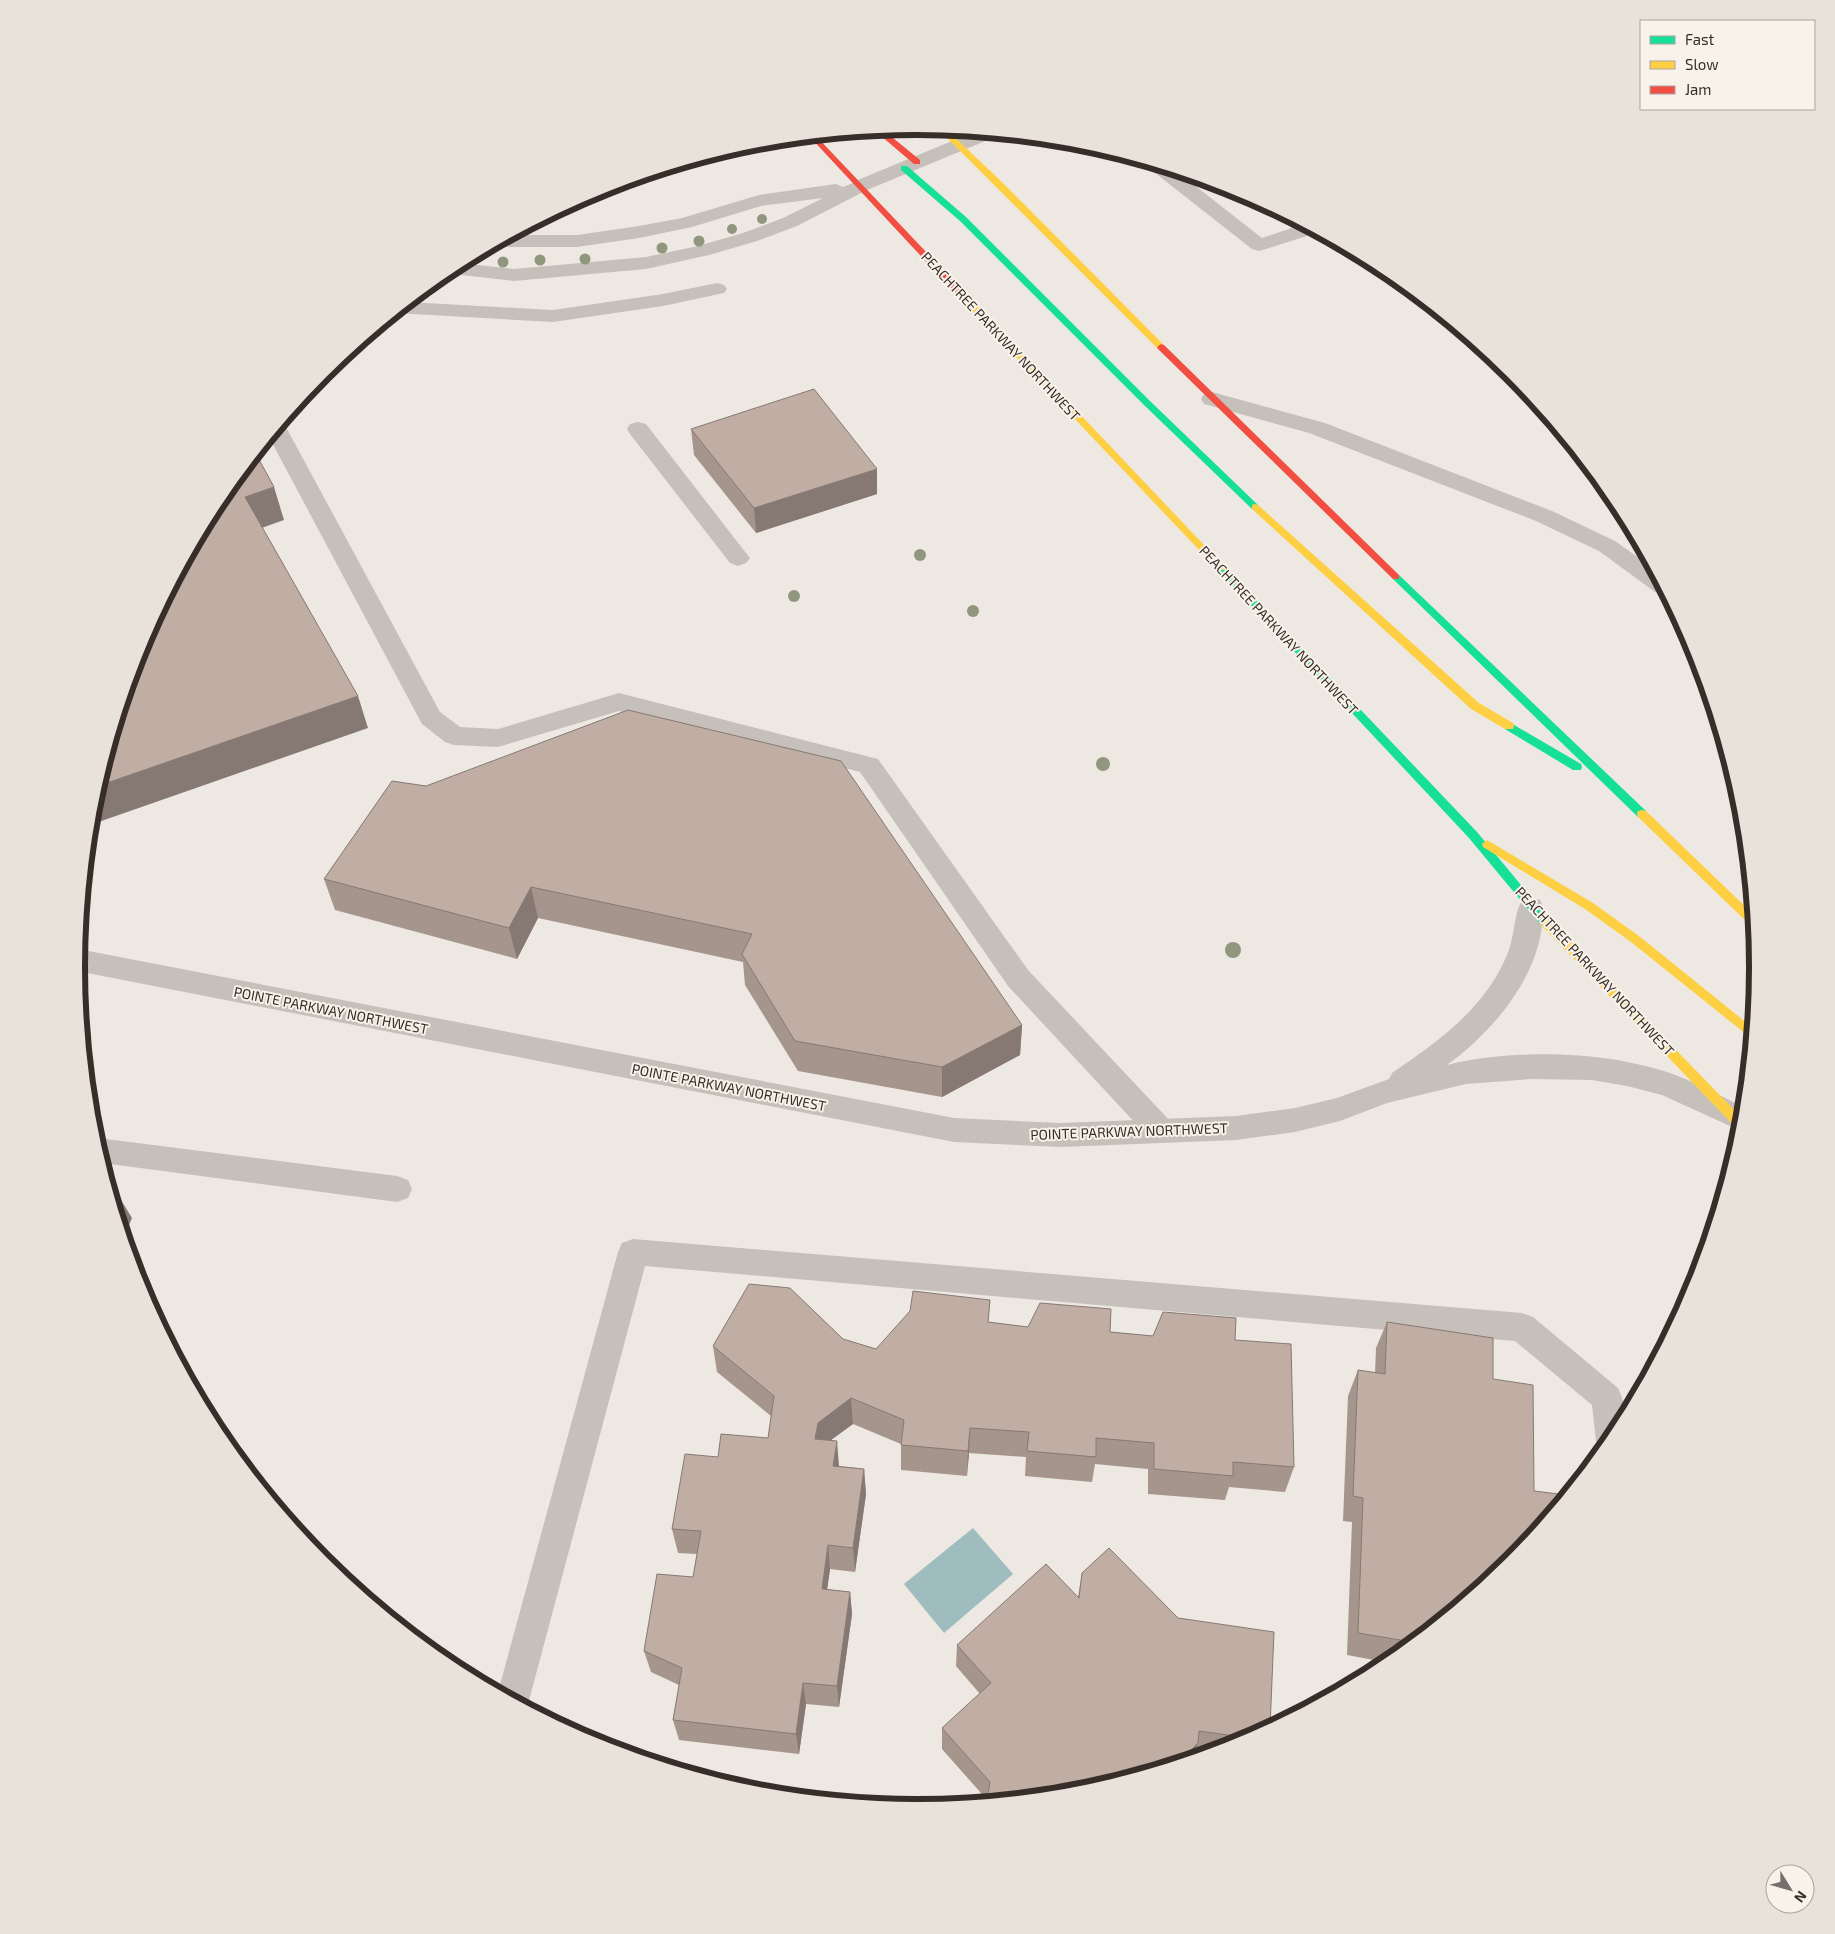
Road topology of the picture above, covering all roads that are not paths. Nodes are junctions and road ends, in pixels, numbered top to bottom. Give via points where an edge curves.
1 (883, 135) edge
2 (948, 135) edge
3 (979, 137) edge
4 (817, 141) edge
5 (958, 145) junction
6 (910, 165) junction
7 (1177, 177) edge
8 (860, 186) junction
9 (1305, 230) edge
10 (510, 241) edge
11 (464, 270) edge
12 (717, 289) dead end
13 (409, 308) edge
14 (1212, 399) junction
15 (638, 429) dead end
16 (279, 434) edge
17 (738, 558) dead end
18 (1653, 579) edge
19 (1618, 790) junction
20 (1473, 836) junction
21 (1531, 907) junction
22 (1748, 916) edge
23 (85, 962) edge
24 (1747, 1030) edge
25 (1384, 1092) junction
26 (1735, 1120) edge
27 (1736, 1120) edge
28 (1161, 1131) junction
29 (106, 1151) edge
30 (397, 1190) dead end
31 (1610, 1429) edge
32 (514, 1695) edge

1 - 6 highway
2 - 5 highway
3 - 5 street
4 - 8 highway, PEACHTREE PARKWAY NORTHWEST
5 - 6 street
5 - 14 highway
6 - 8 street
6 - 19 highway via 1278,529 1475,706
7 - 9 street via 1197,188 1260,245
8 - 10 street via 760,201 685,223 639,232 577,241
8 - 11 street via 790,222 750,237 646,263 514,275
8 - 20 highway, PEACHTREE PARKWAY NORTHWEST
12 - 13 street via 553,316
14 - 18 street via 1317,428 1544,516 1607,546
14 - 19 highway
15 - 17 street
16 - 28 street via 431,718 454,736 498,738 619,702 869,765 1018,978
19 - 22 highway
20 - 21 highway, PEACHTREE PARKWAY NORTHWEST
20 - 24 highway via 1589,906
21 - 25 street, POINTE PARKWAY NORTHWEST via 1526,944 1507,986 1484,1017 1445,1053
21 - 27 highway, PEACHTREE PARKWAY NORTHWEST
23 - 28 street, POINTE PARKWAY NORTHWEST via 954,1130 1061,1135
25 - 26 street, POINTE PARKWAY NORTHWEST via 1466,1072 1532,1067 1592,1068 1669,1085
25 - 28 street, POINTE PARKWAY NORTHWEST via 1340,1109 1296,1120 1236,1128
29 - 30 street
31 - 32 street via 1606,1398 1522,1327 633,1252

